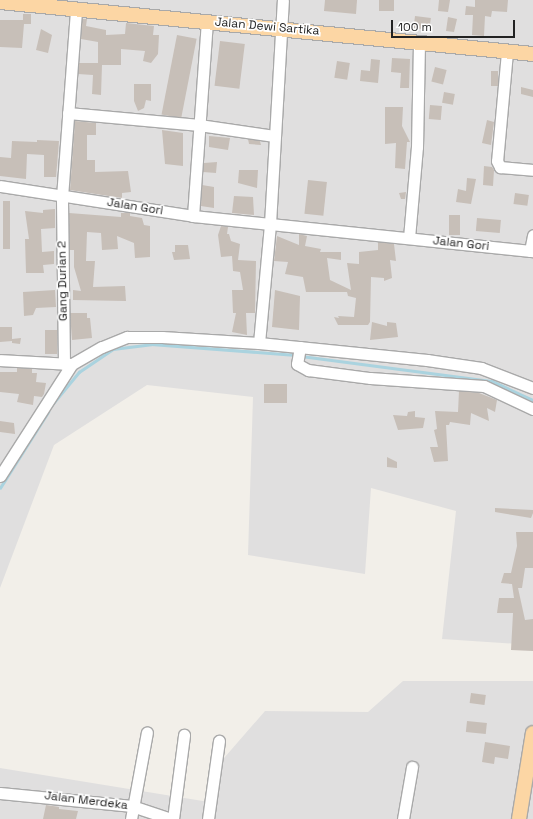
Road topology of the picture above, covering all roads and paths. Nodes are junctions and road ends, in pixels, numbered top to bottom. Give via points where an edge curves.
1 (283, 0) edge
2 (0, 2) edge
3 (76, 9) junction
4 (207, 21) junction
5 (280, 28) junction
6 (419, 42) junction
7 (507, 52) junction
8 (533, 54) edge
9 (68, 113) junction
10 (199, 125) junction
11 (274, 136) junction
12 (533, 170) edge
13 (0, 186) edge
14 (62, 197) junction
15 (193, 216) junction
16 (270, 224) junction
17 (533, 235) edge
18 (409, 238) junction
19 (532, 251) edge
20 (259, 343) junction
21 (298, 352) junction
22 (0, 360) edge
23 (68, 364) junction
24 (533, 388) edge
25 (533, 409) edge
26 (0, 476) edge
27 (147, 732) dead end
28 (533, 733) edge
29 (184, 735) dead end
30 (219, 741) dead end
31 (412, 767) dead end
32 (530, 773) edge
33 (0, 793) edge
34 (132, 806) junction
35 (131, 819) edge
36 (172, 819) edge
37 (208, 819) edge
38 (403, 819) edge
39 (519, 819) edge

1 - 5 street
2 - 3 main road, Jalan Dewi Sartika
3 - 4 main road, Jalan Dewi Sartika
3 - 9 street, Gang Durian 2
4 - 5 main road, Jalan Dewi Sartika
4 - 10 street
5 - 6 main road, Jalan Dewi Sartika
5 - 11 street
6 - 7 main road, Jalan Dewi Sartika
6 - 18 street via 417,147
7 - 8 main road, Jalan Dewi Sartika
7 - 12 street via 497,161 500,167
9 - 10 street
9 - 14 street, Gang Durian 2
10 - 11 street
10 - 15 street
11 - 16 street
13 - 14 street, Jalan Gori
14 - 15 street, Jalan Gori
14 - 23 street, Gang Durian 2
15 - 16 street, Jalan Gori
16 - 18 street, Jalan Gori
16 - 20 street
17 - 19 street
18 - 19 street, Jalan Gori
20 - 21 street
20 - 23 street via 134,336 102,347
21 - 24 street via 468,365 500,373
21 - 25 street via 298,366 308,370 370,378 484,386
22 - 23 street
23 - 26 street
27 - 34 street
28 - 32 main road
29 - 36 street
30 - 37 street
31 - 38 street
32 - 39 main road
33 - 34 street, Jalan Merdeka
34 - 35 street
34 - 36 street, Jalan Merdeka

